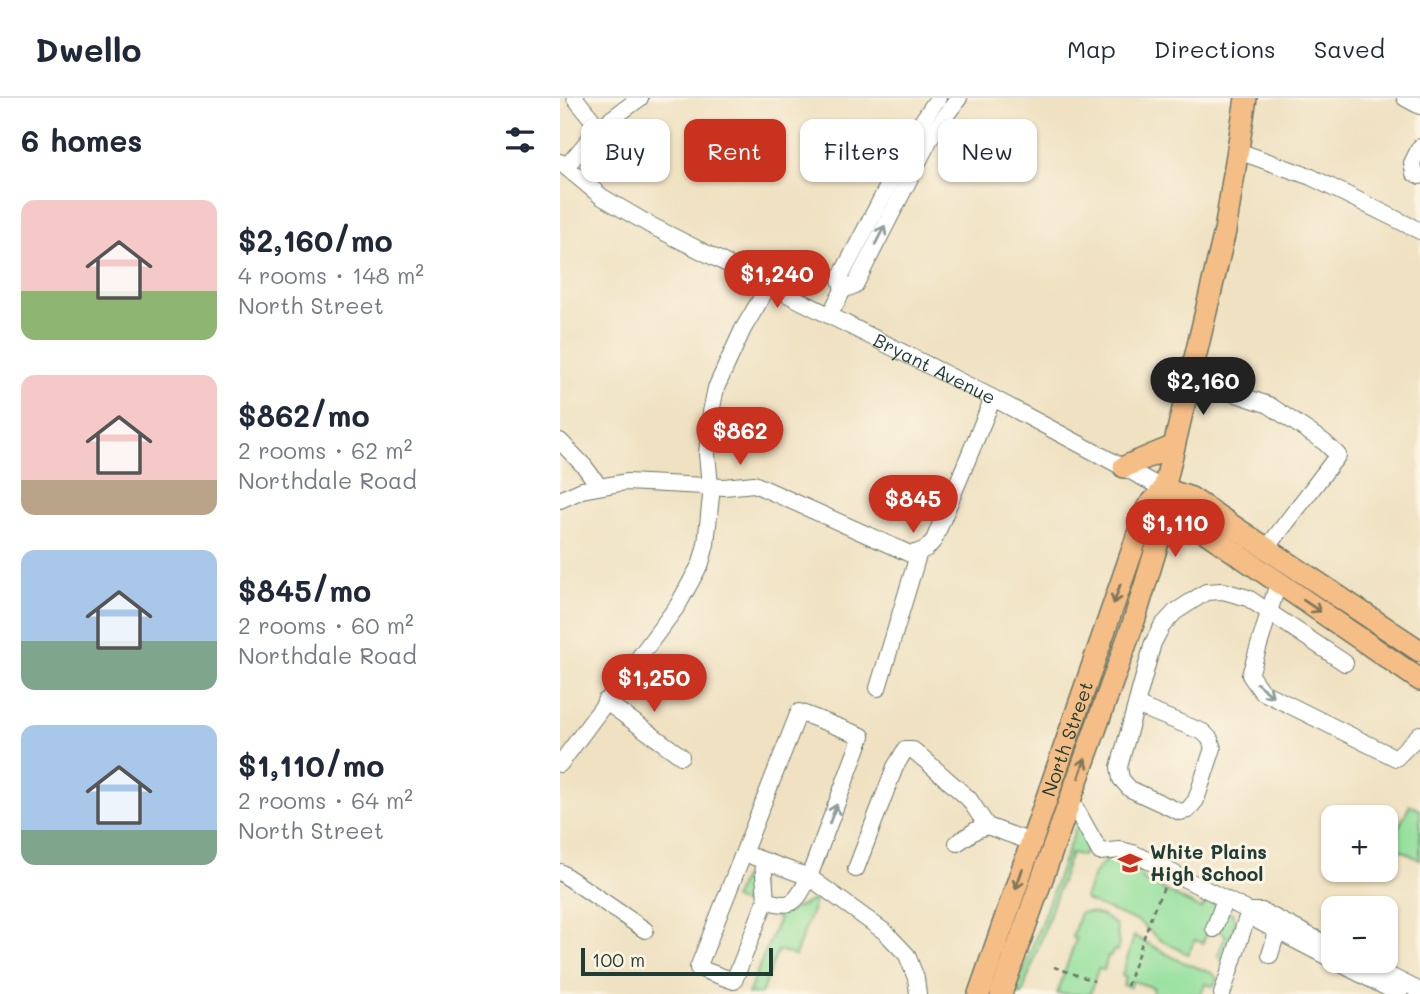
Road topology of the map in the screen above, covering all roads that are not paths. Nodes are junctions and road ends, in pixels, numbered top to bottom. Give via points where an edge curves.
1 (575, 98) edge
2 (640, 98) edge
3 (938, 98) edge
4 (960, 98) edge
5 (1247, 98) edge
6 (1405, 98) edge
7 (1420, 106) edge
8 (592, 119) edge
9 (611, 119) edge
10 (928, 127) junction
11 (581, 146) edge
12 (1420, 147) edge
13 (1238, 151) junction
14 (563, 165) edge
15 (1420, 176) edge
16 (1420, 231) edge
17 (769, 285) junction
18 (830, 314) junction
19 (1191, 379) junction
20 (993, 398) junction
21 (560, 441) edge
22 (1174, 446) junction
23 (1124, 467) junction
24 (599, 486) junction
25 (710, 486) junction
26 (1164, 489) junction
27 (560, 500) edge
28 (1267, 548) junction
29 (919, 552) junction
30 (1278, 583) junction
31 (1269, 611) junction
32 (1420, 651) edge
33 (1345, 663) dead end
34 (1420, 680) edge
35 (878, 688) dead end
36 (605, 701) junction
37 (1136, 705) junction
38 (1420, 734) edge
39 (681, 756) dead end
40 (560, 764) edge
41 (1071, 800) junction
42 (987, 826) junction
43 (1031, 842) junction
44 (957, 843) dead end
45 (743, 853) junction
46 (763, 861) junction
47 (856, 869) dead end
48 (560, 872) edge
49 (809, 877) junction
50 (1225, 899) junction
51 (766, 900) junction
52 (1249, 911) junction
53 (1214, 929) dead end
54 (645, 930) dead end
55 (1277, 932) junction
56 (1321, 942) edge
57 (1270, 955) dead end
58 (1384, 973) edge
59 (1420, 991) edge
60 (918, 994) edge
61 (979, 994) edge
62 (1001, 994) edge
63 (1222, 994) edge
64 (1399, 994) edge

1 - 8 street
2 - 9 street
3 - 10 street
4 - 10 street
5 - 13 main road, North Street
6 - 7 street
10 - 18 street via 839,278 843,289
11 - 14 street
12 - 15 street via 1412,163 1414,173
13 - 16 street via 1311,177
13 - 19 main road, North Street
14 - 17 street, Bryant Avenue via 602,197 650,225
17 - 18 street, Bryant Avenue
17 - 25 street via 716,388 707,454
18 - 20 street, Bryant Avenue
19 - 22 main road, North Street
19 - 28 street via 1269,405 1338,455
20 - 23 street, Bryant Avenue
20 - 29 street via 934,540
21 - 24 street
22 - 23 main road
22 - 26 main road, North Street
23 - 26 street, Bryant Avenue
24 - 25 street via 626,482
24 - 27 street
25 - 29 street via 754,484 910,554
25 - 36 street via 706,544 692,583
26 - 28 main road, Bryant Avenue via 1191,498
26 - 30 main road, Bryant Avenue via 1182,516
41 -> 26 main road, North Street via 1164,523
26 -> 43 main road, North Street via 1147,508
28 - 32 main road, Bryant Avenue
29 - 35 street
30 - 31 street
30 -> 34 main road, Bryant Avenue
31 - 33 street
31 - 37 street via 1248,598 1223,591 1206,592 1190,602 1162,626 1153,643
31 -> 38 street via 1250,675 1261,691 1396,758
36 - 39 street
36 - 40 street
37 - 37 street via 1119,767 1121,779 1130,789 1180,812 1188,810 1196,800 1213,748 1210,739
41 - 50 street via 1100,852 1133,853
41 - 62 main road, North Street
42 - 43 street
42 - 44 street
42 - 47 street via 969,799 912,750 905,750
43 -> 61 main road, North Street
45 - 46 street
49 -> 45 street via 862,736 799,712
45 - 51 street via 698,968 734,981
46 - 49 street
46 - 51 street
48 - 54 street
49 - 51 street via 793,902
49 - 60 street via 894,940 912,965
50 - 52 street
50 - 53 street
52 - 55 street
52 - 56 street via 1262,912
52 - 63 street
55 - 57 street
55 - 64 street
58 - 59 street

